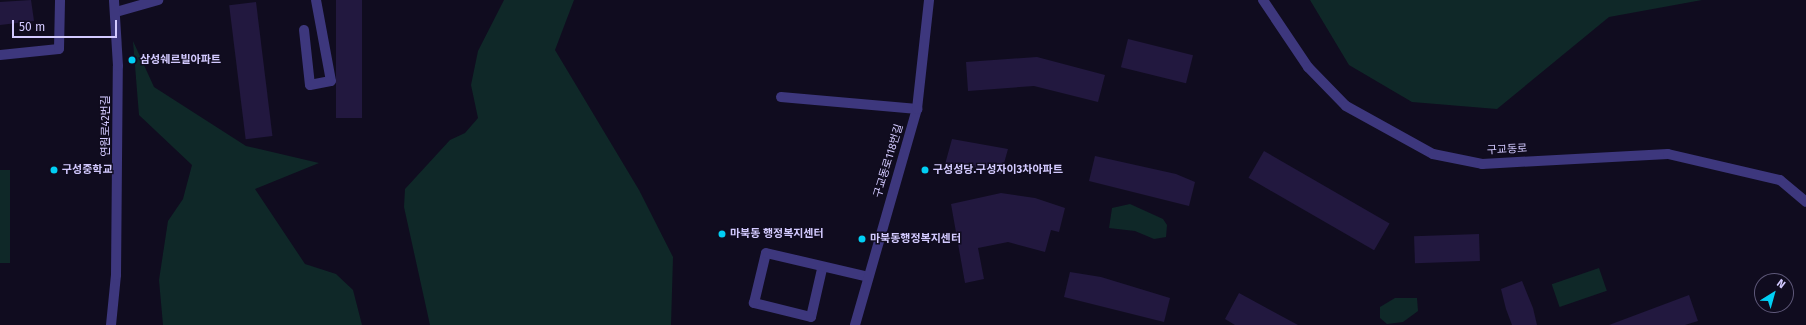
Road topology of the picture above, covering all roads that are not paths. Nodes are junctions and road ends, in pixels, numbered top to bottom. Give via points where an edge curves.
1 (60, 0) edge
2 (114, 0) edge
3 (158, 0) edge
4 (316, 0) edge
5 (929, 0) edge
6 (1263, 0) edge
7 (139, 1) edge
8 (116, 12) junction
9 (304, 30) dead end
10 (0, 55) edge
11 (781, 97) dead end
12 (917, 109) junction
13 (1806, 202) edge
14 (822, 268) junction
15 (868, 277) junction
16 (111, 325) edge
17 (855, 325) edge

1 - 10 street via 59,49
2 - 8 street, 연원로42번길
3 - 7 street
4 - 9 street via 331,82 310,85
5 - 12 street, 구교동로118번길
6 - 13 street, 구교동로 via 1308,68 1346,106 1433,154 1482,164 1668,154 1780,180
7 - 8 street
8 - 16 street, 연원로42번길 via 116,275
11 - 12 street
12 - 15 street, 구교동로118번길
14 - 14 street via 766,253 754,303 811,317
14 - 15 street
15 - 17 street, 구교동로118번길

